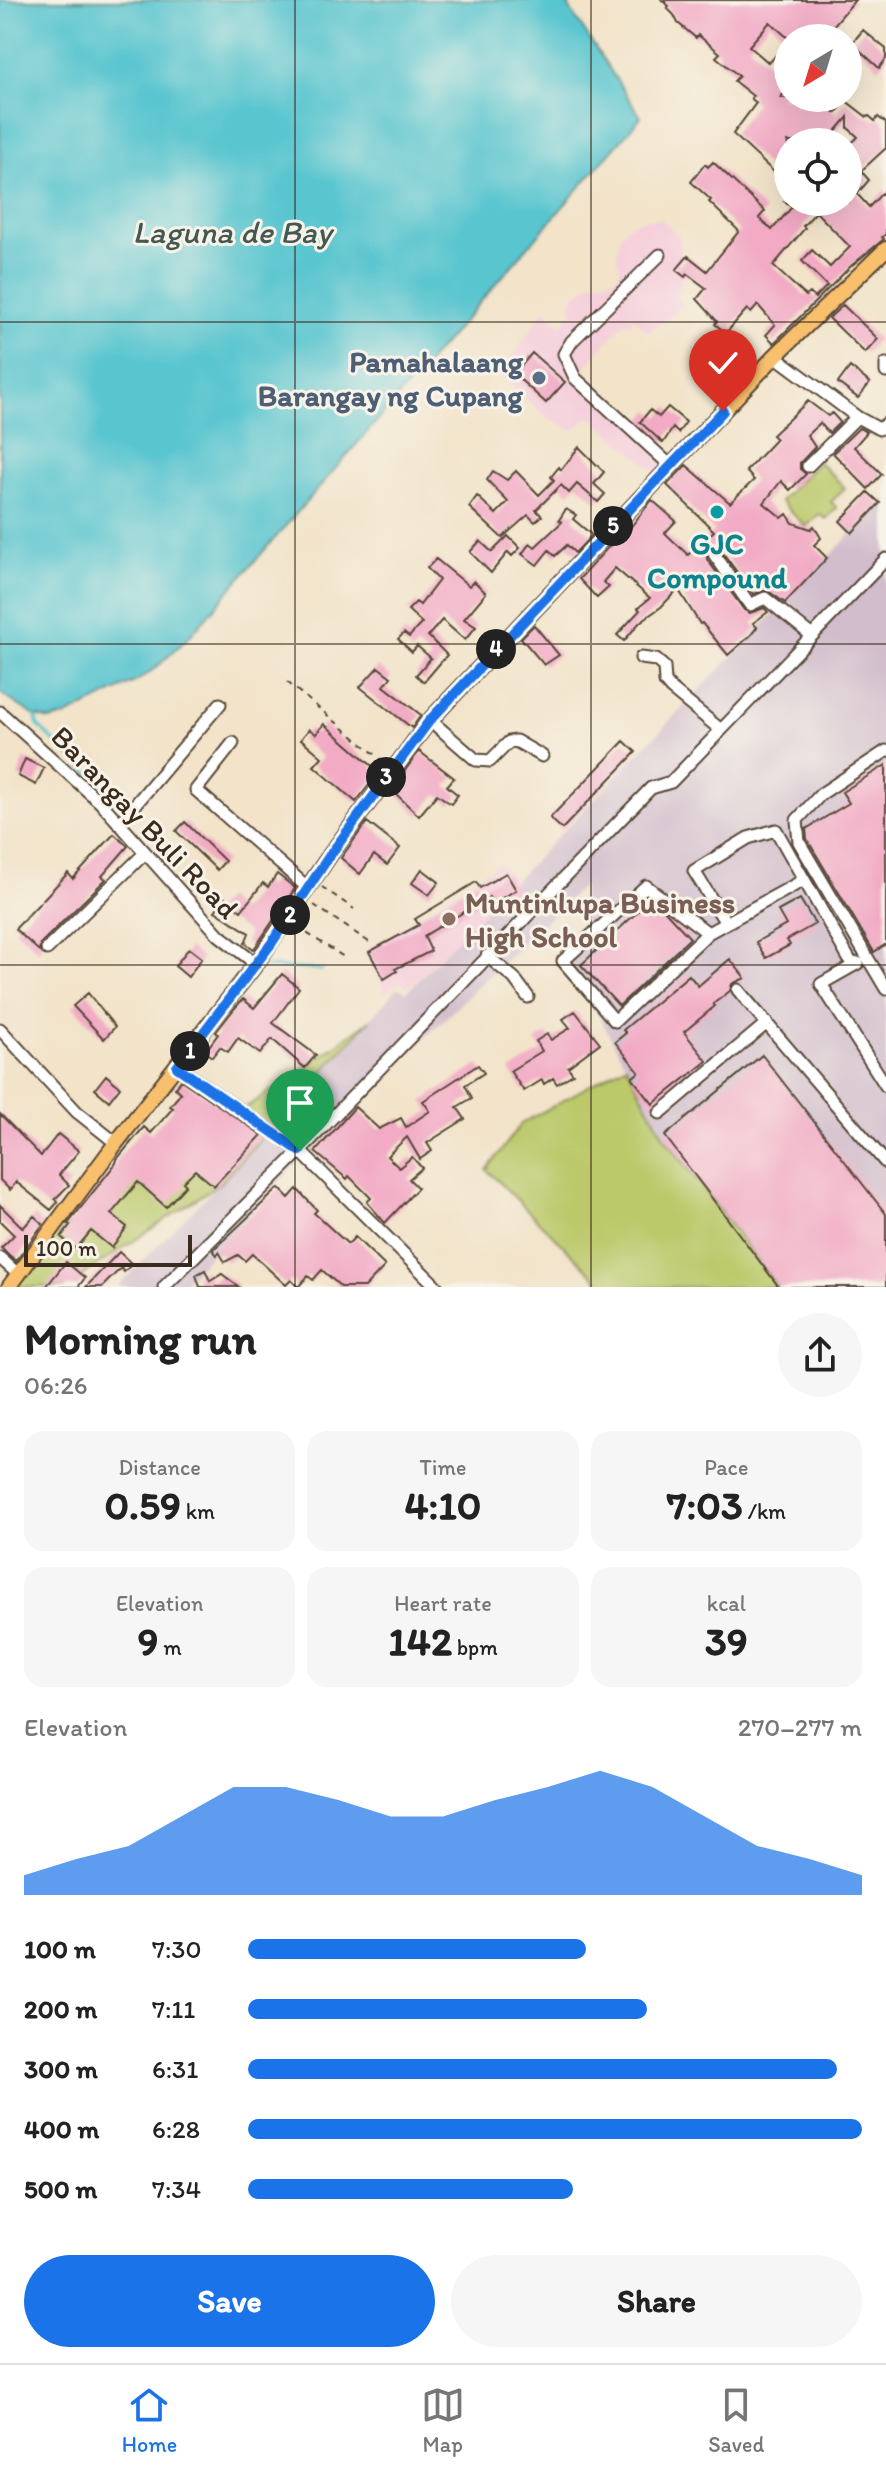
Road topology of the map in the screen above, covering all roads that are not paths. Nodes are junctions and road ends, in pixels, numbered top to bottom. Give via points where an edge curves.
1 (886, 249) edge
2 (660, 255) dead end
3 (775, 356) junction
4 (886, 364) edge
5 (886, 372) edge
6 (857, 417) junction
7 (886, 424) edge
8 (671, 466) junction
9 (808, 466) dead end
10 (714, 554) dead end
11 (886, 559) edge
12 (811, 635) junction
13 (641, 658) dead end
14 (220, 704) dead end
15 (0, 712) edge
16 (430, 720) junction
17 (721, 730) junction
18 (233, 743) dead end
19 (886, 751) edge
20 (542, 756) dead end
21 (119, 824) junction
22 (145, 853) junction
23 (804, 880) junction
24 (308, 888) junction
25 (726, 923) junction
26 (708, 933) junction
27 (47, 949) dead end
28 (487, 956) junction
29 (867, 958) junction
30 (256, 964) junction
31 (853, 966) junction
32 (886, 989) edge
33 (738, 990) dead end
34 (528, 997) dead end
35 (767, 1023) junction
36 (0, 1029) edge
37 (177, 1067) junction
38 (886, 1086) edge
39 (660, 1113) dead end
40 (116, 1143) junction
41 (300, 1151) junction
42 (886, 1163) edge
43 (0, 1258) edge
44 (14, 1281) edge
45 (164, 1287) edge
46 (437, 1287) edge

1 - 3 main road
2 - 8 street via 564,354 575,378
3 - 6 street
3 - 8 main road
4 - 5 street
6 - 7 street via 879,429
6 - 9 street
8 - 16 main road
10 - 12 street via 750,605 765,598
11 - 12 street
12 - 17 street
13 - 17 street via 664,667 671,689
14 - 21 street
15 - 21 street, Barangay Buli Road
16 - 20 street via 476,760 490,761 516,741
16 - 24 main road
17 - 28 street via 671,782 651,788
18 - 24 street via 196,790
19 - 29 street via 821,794 797,820 799,842
21 - 22 street, Barangay Buli Road
22 - 27 street
22 - 30 street, Barangay Buli Road via 219,935
23 - 25 street
23 - 25 street via 776,830 748,838 694,871
23 - 31 street
24 - 30 main road
25 - 26 street
26 - 26 street via 646,886 563,961 615,1021
28 - 34 street
28 - 41 street
29 - 31 street
29 - 32 street
30 - 37 main road
31 - 38 street via 821,984
33 - 35 street
35 - 39 street
35 - 42 street
36 - 40 street via 77,1112
37 - 40 main road
37 - 41 street
40 - 44 main road
41 - 45 street
41 - 46 street
43 - 44 street

